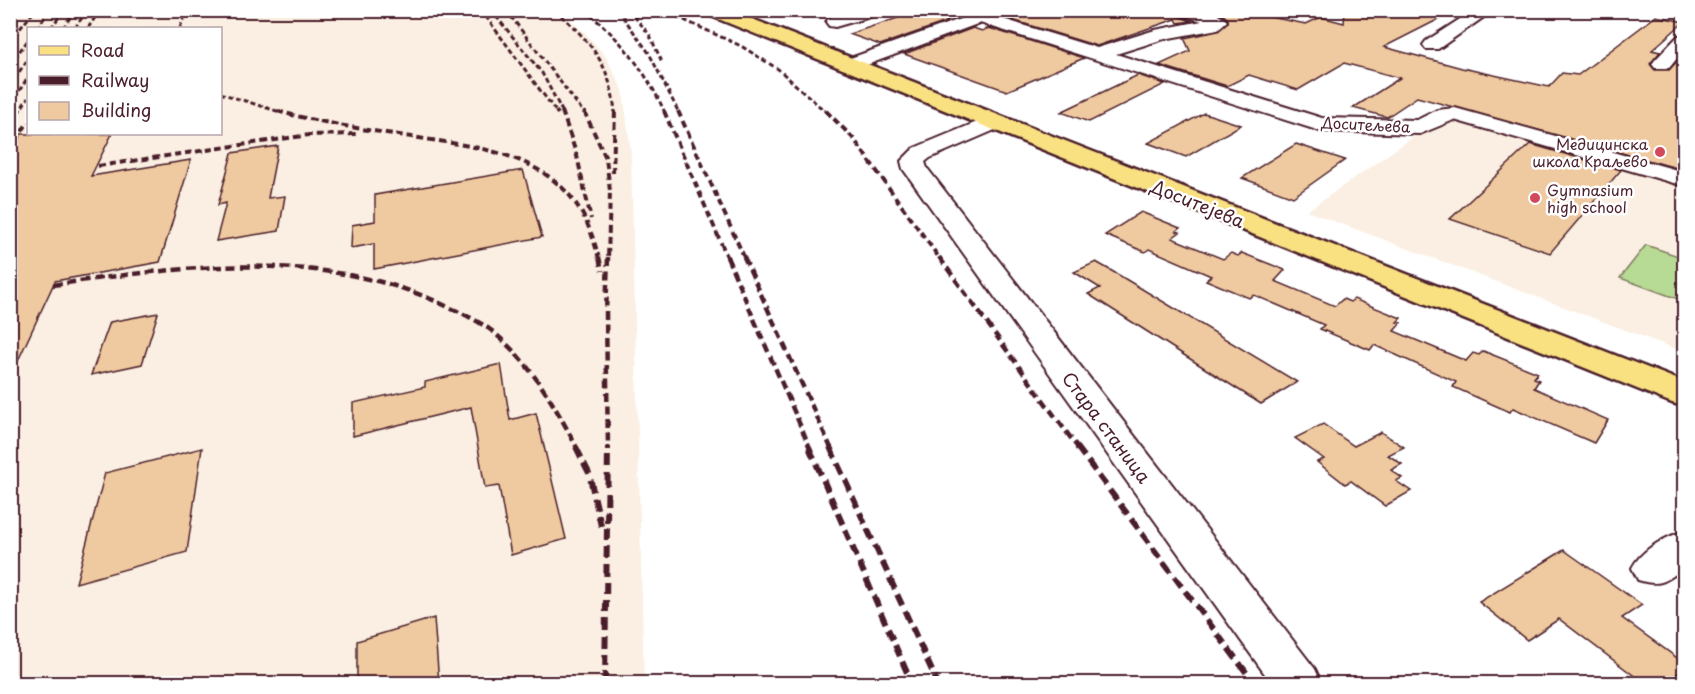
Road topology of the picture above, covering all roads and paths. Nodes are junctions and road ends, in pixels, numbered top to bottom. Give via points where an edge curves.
1 (874, 10) edge
2 (960, 10) edge
3 (1184, 10) edge
4 (1486, 10) edge
5 (724, 11) edge
6 (980, 17) junction
7 (835, 22) dead end
8 (1684, 40) edge
9 (1432, 45) dead end
10 (1099, 53) junction
11 (855, 63) junction
12 (1662, 64) dead end
13 (994, 122) junction
14 (1684, 179) edge
15 (1684, 380) edge
16 (1684, 395) edge
17 (1299, 684) edge

1 - 7 street
2 - 6 street, Доситељева
3 - 10 street via 1218,21
4 - 9 street
5 - 11 main road, Доситејева
6 - 10 street, Доситељева
6 - 11 street
8 - 12 street
10 - 14 street, Доситељева via 1320,124 1420,127 1455,114
11 - 13 main road, Доситејева
11 - 15 main road, Доситејева
13 - 16 main road, Доситејева
13 - 17 street, Стара станица via 922,153 913,161 915,169

